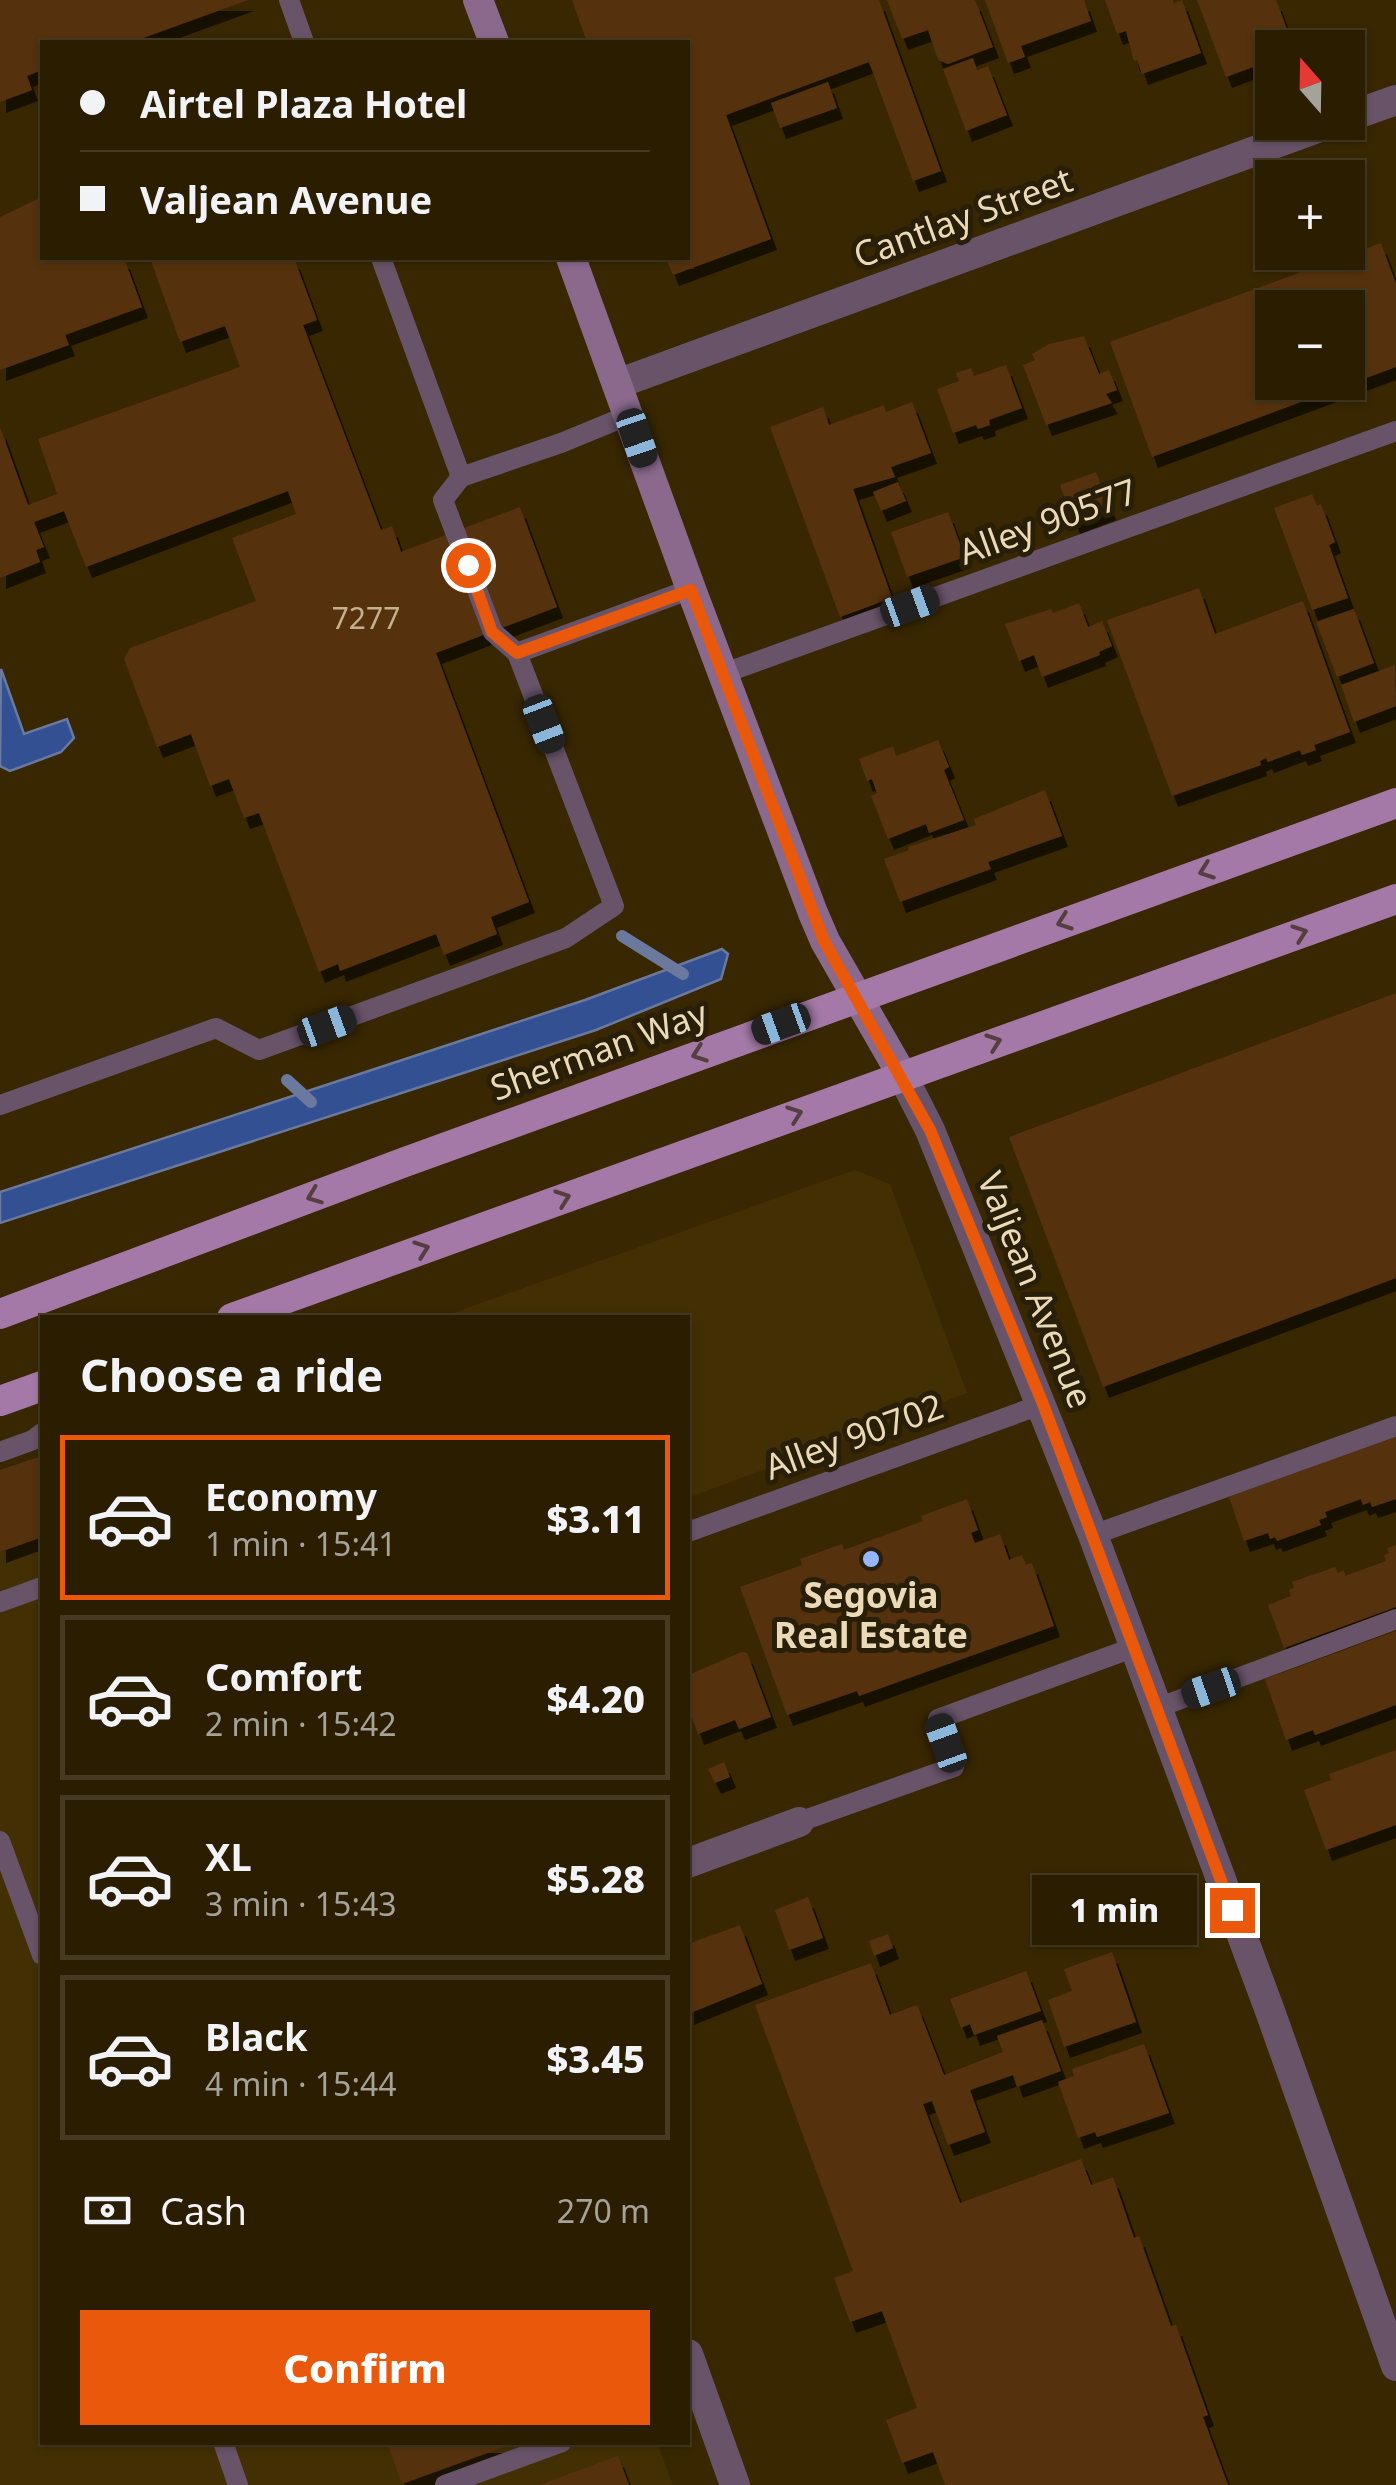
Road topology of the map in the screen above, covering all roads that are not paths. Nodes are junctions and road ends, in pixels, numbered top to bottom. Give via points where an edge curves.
1 (288, 0) edge
2 (478, 0) edge
3 (303, 40) edge
4 (493, 40) edge
5 (1396, 100) edge
6 (1365, 112) edge
7 (1285, 140) edge
8 (382, 260) edge
9 (572, 260) edge
10 (617, 384) junction
11 (629, 416) junction
12 (1396, 431) edge
13 (461, 478) junction
14 (691, 590) junction
15 (517, 653) junction
16 (722, 674) junction
17 (1396, 802) edge
18 (1396, 899) edge
19 (857, 996) junction
20 (902, 1075) junction
21 (0, 1105) edge
22 (0, 1314) edge
23 (240, 1315) edge
24 (40, 1387) edge
25 (0, 1401) edge
26 (1043, 1404) junction
27 (1396, 1426) edge
28 (40, 1435) edge
29 (0, 1452) edge
30 (690, 1531) edge
31 (1093, 1536) junction
32 (40, 1588) edge
33 (0, 1602) edge
34 (1396, 1619) edge
35 (1134, 1647) junction
36 (1157, 1708) junction
37 (800, 1822) joint
38 (0, 1840) edge
39 (690, 1862) edge
40 (40, 1950) edge
41 (1396, 2366) edge
42 (690, 2367) edge
43 (694, 2394) edge
44 (224, 2445) edge
45 (554, 2445) edge
46 (238, 2485) edge
47 (445, 2485) edge
48 (735, 2485) edge

1 - 3 lane
2 - 4 main road
5 - 6 street
7 - 10 street, Cantlay Street
8 - 13 lane
9 - 10 main road, Valjean Avenue
10 - 11 main road, Valjean Avenue
11 - 13 lane
11 - 14 main road, Valjean Avenue
12 - 16 lane, Alley 90577
13 - 15 lane via 443,500 492,632
14 - 15 lane
14 - 16 main road, Valjean Avenue
15 - 21 lane via 614,906 566,938 259,1050 216,1028
16 - 19 main road, Valjean Avenue via 824,941
17 -> 19 main road, Sherman Way
20 -> 18 main road
19 - 20 main road, Valjean Avenue
19 -> 22 main road, Sherman Way
23 -> 20 main road
20 - 26 street, Valjean Avenue
24 - 25 main road
26 - 30 lane, Alley 90702
26 - 31 street, Valjean Avenue
27 - 31 lane
28 - 29 lane
31 - 35 street, Valjean Avenue
32 - 33 lane
34 - 36 lane
35 - 36 street, Valjean Avenue
35 - 37 lane via 938,1719 954,1767
36 - 41 street, Valjean Avenue
37 - 39 street
38 - 40 lane
42 - 43 street
43 - 48 street
44 - 46 lane
45 - 47 lane

